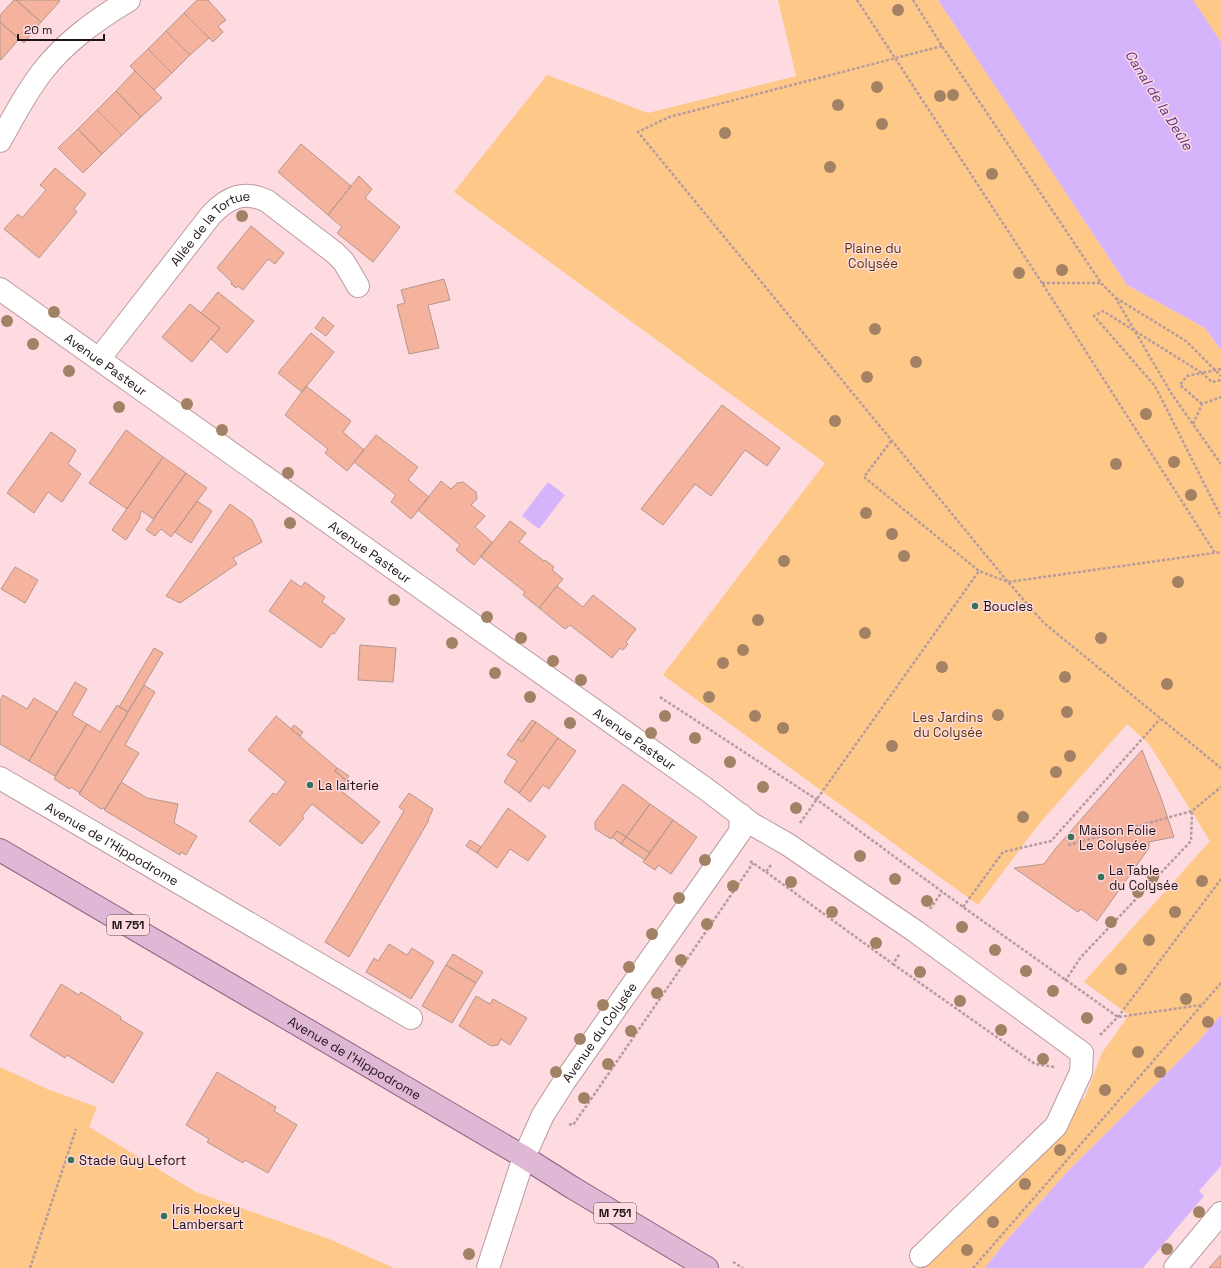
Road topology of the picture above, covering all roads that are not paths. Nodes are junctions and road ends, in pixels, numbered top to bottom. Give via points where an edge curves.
1 (129, 0) edge
2 (0, 141) edge
3 (358, 286) dead end
4 (0, 289) edge
5 (99, 359) junction
6 (0, 778) edge
7 (741, 815) junction
8 (0, 850) edge
9 (411, 1018) dead end
10 (524, 1157) junction
11 (1221, 1213) edge
12 (921, 1256) dead end
13 (488, 1268) edge
14 (707, 1268) edge
15 (1175, 1268) edge

1 - 2 street via 88,27 55,56 30,89
3 - 5 street, Allée de la Tortue via 344,262 335,253 267,201 257,196 236,197 220,205 211,214
4 - 5 street, Avenue Pasteur
5 - 7 street, Avenue Pasteur
6 - 9 street, Avenue de l'Hippodrome
7 - 10 street, Avenue du Colysée via 740,832 566,1080 543,1115
7 - 12 street, Avenue Pasteur via 915,931 1082,1062 1056,1126
8 - 10 main road, Avenue de l'Hippodrome / M 751
10 - 13 street, Avenue du Colysée
10 - 14 main road, Avenue de l'Hippodrome / M 751
11 - 15 street

